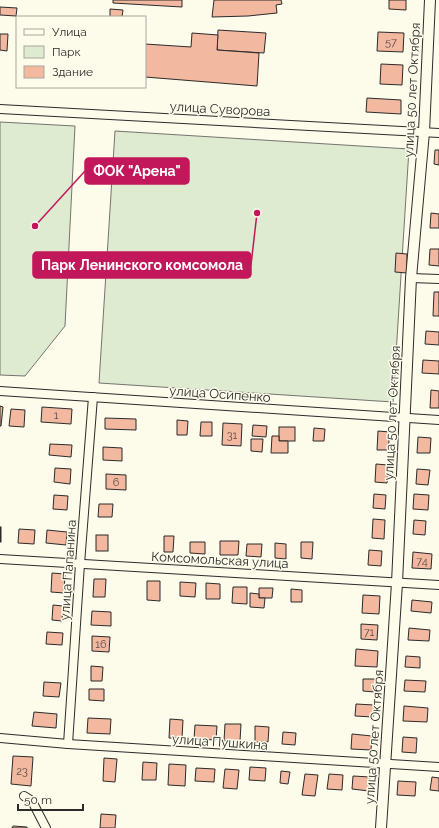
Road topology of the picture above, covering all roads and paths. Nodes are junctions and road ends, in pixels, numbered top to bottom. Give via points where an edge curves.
1 (430, 0) edge
2 (0, 109) edge
3 (424, 132) junction
4 (439, 133) edge
5 (411, 278) junction
6 (439, 279) edge
7 (0, 391) edge
8 (93, 397) junction
9 (405, 418) junction
10 (439, 420) edge
11 (0, 559) edge
12 (80, 564) junction
13 (397, 583) junction
14 (439, 585) edge
15 (0, 738) edge
16 (68, 744) junction
17 (385, 764) junction
18 (439, 767) edge
19 (24, 796) dead end
20 (46, 828) edge
21 (381, 828) edge

1 - 3 street, улица 50 лет Октября
2 - 3 street, улица Суворова
3 - 4 street, улица Суворова
3 - 5 street, улица 50 лет Октября
5 - 6 street
5 - 9 street, улица 50 лет Октября
7 - 8 street, улица Осипенко
8 - 9 street, улица Осипенко
8 - 12 street, улица Папанина
9 - 10 street, улица Осипенко
9 - 13 street, улица 50 лет Октября
11 - 12 street, Комсомольская улица
12 - 13 street, Комсомольская улица
12 - 16 street, улица Папанина
13 - 14 street, Комсомольская улица
13 - 17 street, улица 50 лет Октября
15 - 16 street, улица Пушкина
16 - 17 street, улица Пушкина
17 - 18 street, улица Пушкина
17 - 21 street, улица 50 лет Октября
19 - 20 street via 32,801

